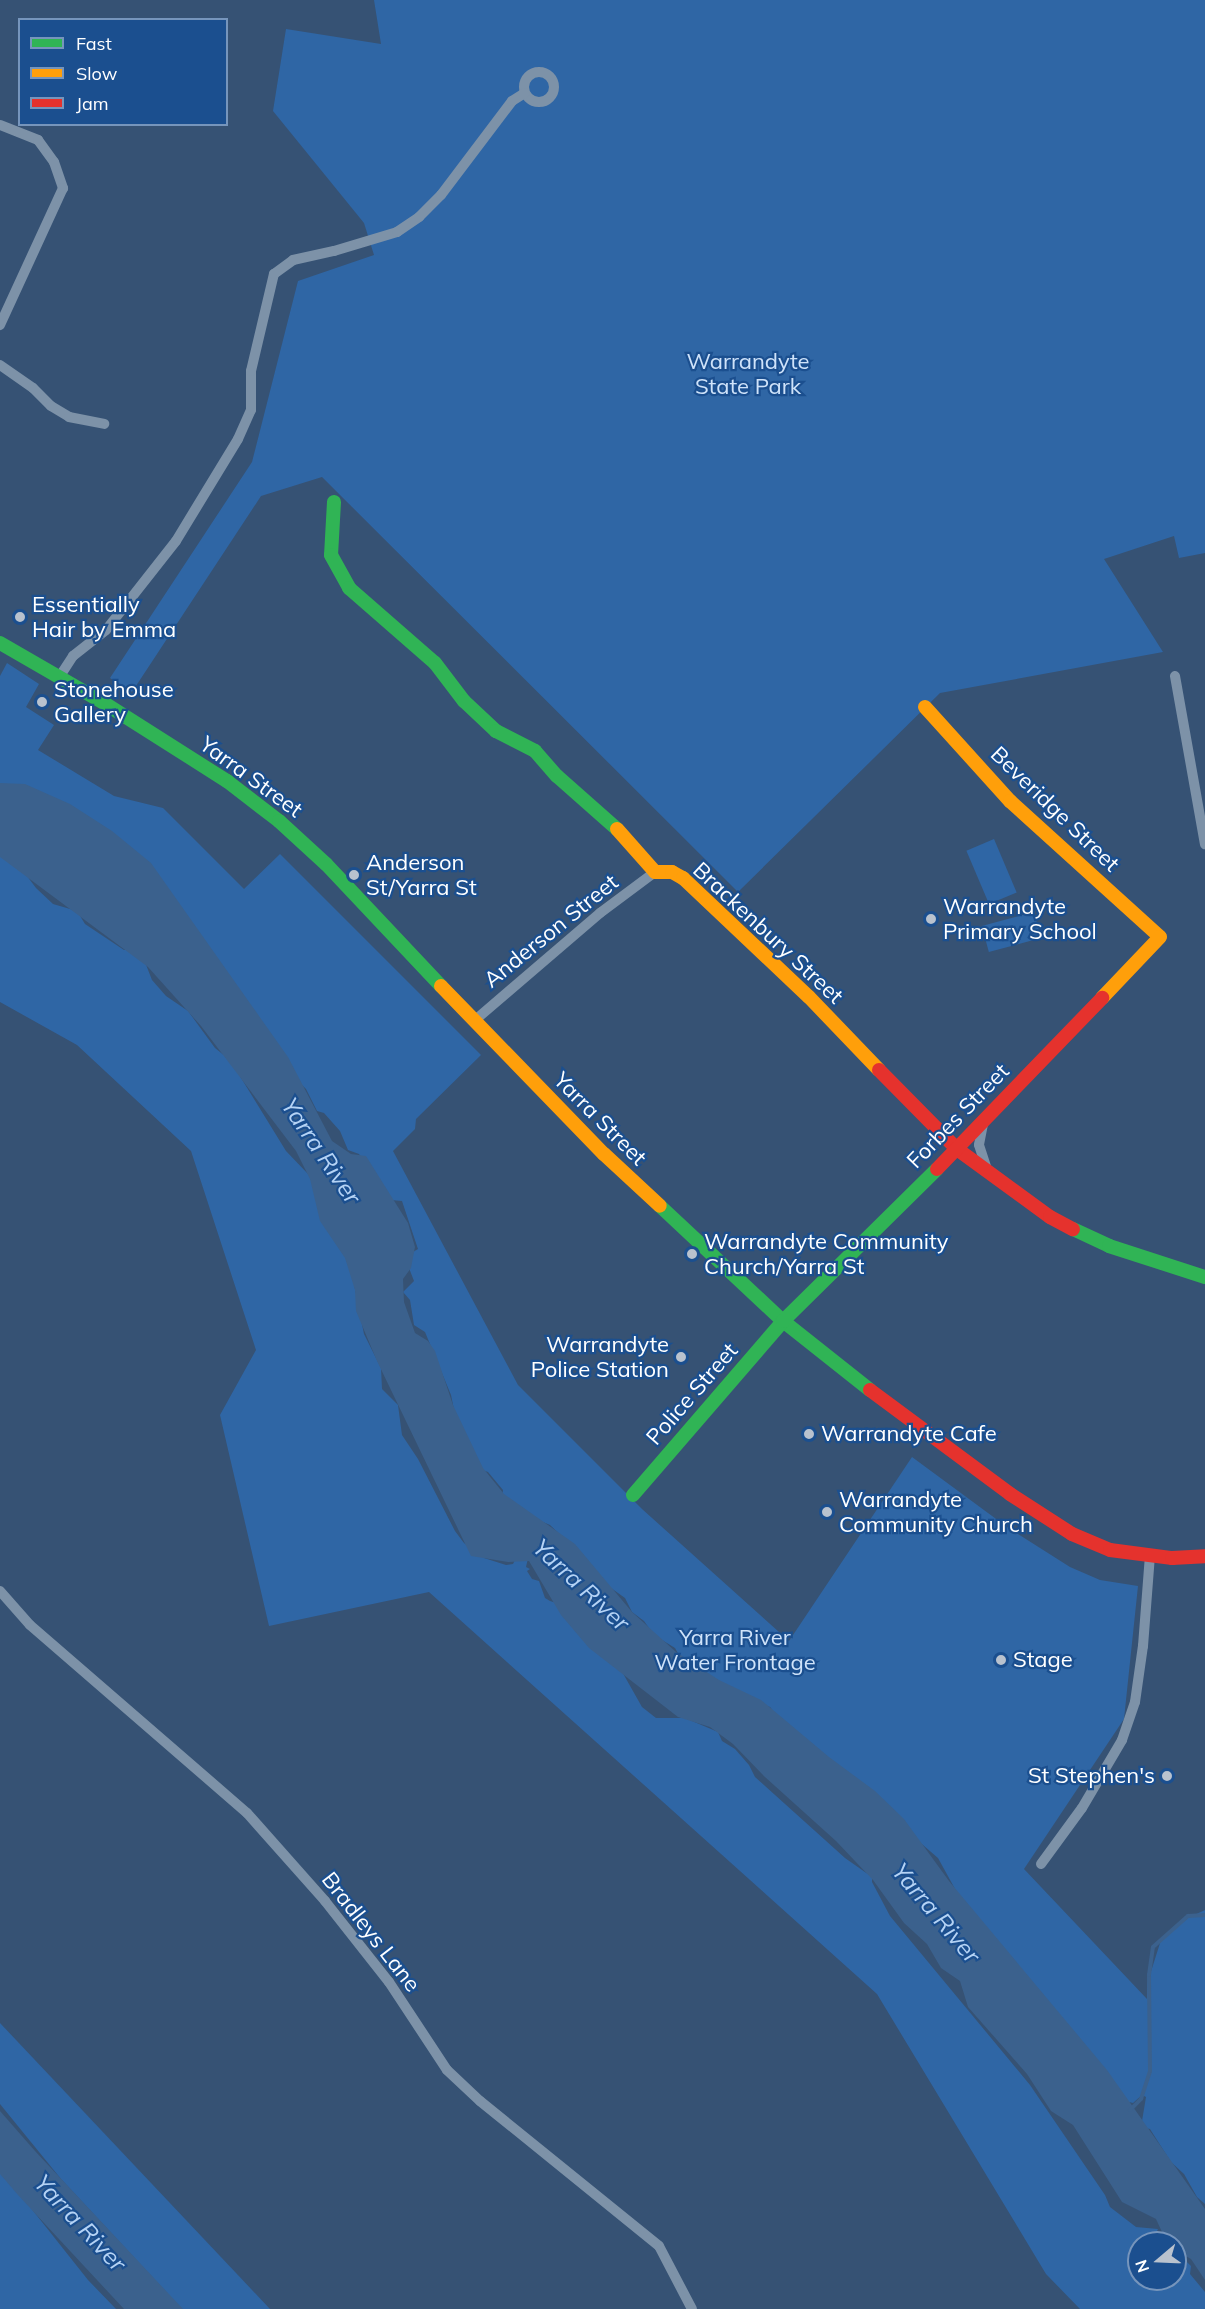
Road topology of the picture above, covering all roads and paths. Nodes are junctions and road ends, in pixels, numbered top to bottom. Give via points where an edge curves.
1 (525, 93) dead end
2 (0, 125) edge
3 (0, 325) edge
4 (0, 365) edge
5 (104, 424) dead end
6 (334, 502) dead end
7 (0, 643) edge
8 (60, 676) junction
9 (1175, 676) dead end
10 (925, 707) dead end
11 (1205, 844) edge
12 (655, 872) junction
13 (1160, 937) joint
14 (474, 1021) junction
15 (984, 1121) junction
16 (957, 1149) junction
17 (989, 1172) junction
18 (1205, 1276) edge
19 (783, 1321) junction
20 (633, 1495) dead end
21 (1150, 1556) junction
22 (1205, 1556) edge
23 (0, 1591) edge
24 (1041, 1864) dead end
25 (692, 2309) edge

1 - 8 street via 512,101 441,195 418,218 397,232 293,260 274,274 251,371 251,410 238,439 176,540 106,630 73,656
2 - 3 street via 38,140 54,162 63,188
4 - 5 street via 69,417
6 - 12 street, Brackenbury Street via 331,555 349,588 435,663 464,700 496,731 535,751 557,776 625,836
7 - 8 street, Yarra Street
8 - 14 street, Yarra Street via 226,781 279,821 326,864
9 - 11 street
10 - 13 street, Beveridge Street via 1010,801
12 - 14 street, Anderson Street via 565,942
12 - 16 street, Brackenbury Street via 672,872 683,878 809,998
13 - 15 street, Forbes Street
14 - 19 street, Yarra Street via 604,1154
15 - 16 street, Forbes Street
15 - 17 street via 979,1145
16 - 17 street, Brackenbury Street
16 - 19 street, Forbes Street
17 - 18 street, Brackenbury Street via 1050,1217 1109,1246
19 - 20 street, Police Street
19 - 21 street, Yarra Street via 905,1418 1041,1515 1110,1550
21 - 22 street, Yarra Street
21 - 24 street via 1137,1690 1122,1740 1082,1808
23 - 25 street, Bradleys Lane via 30,1625 247,1813 390,1982 447,2070 659,2246

